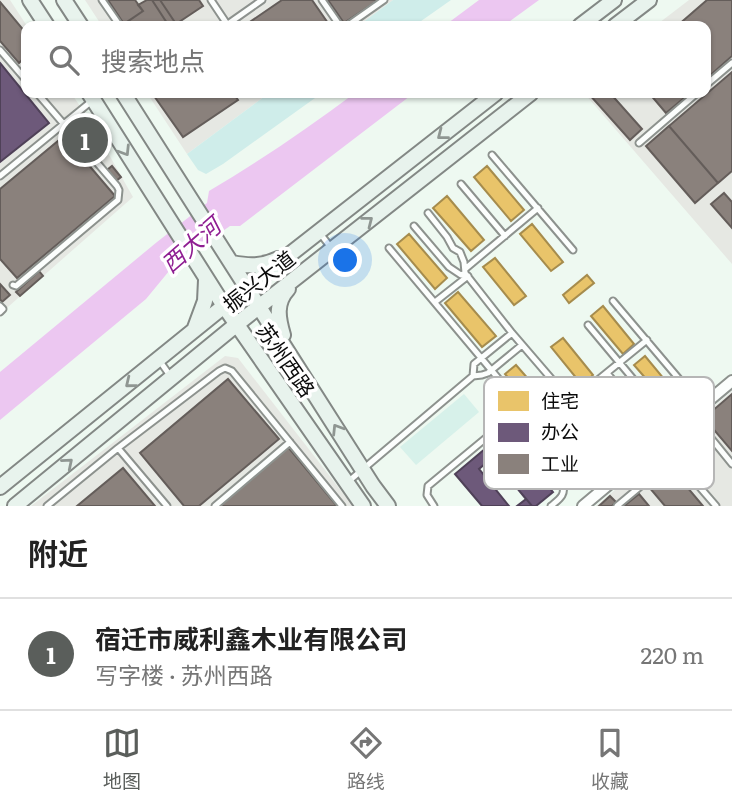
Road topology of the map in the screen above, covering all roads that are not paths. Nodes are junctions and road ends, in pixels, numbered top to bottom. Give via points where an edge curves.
1 (30, 0) edge
2 (64, 0) edge
3 (102, 0) edge
4 (211, 0) edge
5 (262, 0) edge
6 (322, 0) edge
7 (384, 0) edge
8 (614, 0) edge
9 (649, 0) edge
10 (44, 21) edge
11 (78, 21) edge
12 (117, 21) edge
13 (224, 21) edge
14 (232, 21) edge
15 (337, 21) edge
16 (354, 21) edge
17 (587, 21) edge
18 (622, 21) edge
19 (0, 50) edge
20 (732, 63) edge
21 (21, 74) edge
22 (711, 81) edge
23 (41, 98) edge
24 (89, 98) edge
25 (92, 98) edge
26 (127, 98) edge
27 (490, 98) edge
28 (525, 98) edge
29 (691, 98) edge
30 (64, 124) junction
31 (639, 143) dead end
32 (492, 155) dead end
33 (0, 176) edge
34 (461, 184) dead end
35 (538, 208) junction
36 (428, 213) dead end
37 (414, 226) dead end
38 (319, 232) junction
39 (505, 236) junction
40 (389, 248) dead end
41 (298, 249) junction
42 (332, 249) junction
43 (573, 250) dead end
44 (229, 259) junction
45 (302, 272) junction
46 (466, 273) junction
47 (203, 274) junction
48 (13, 285) dead end
49 (248, 288) junction
50 (613, 301) dead end
51 (435, 302) junction
52 (0, 306) edge
53 (225, 306) junction
54 (260, 306) junction
55 (0, 312) edge
56 (237, 324) junction
57 (588, 325) dead end
58 (194, 331) junction
59 (512, 333) junction
60 (278, 336) junction
61 (647, 340) junction
62 (212, 344) junction
63 (522, 345) junction
64 (255, 349) junction
65 (289, 353) junction
66 (481, 358) junction
67 (158, 360) junction
68 (620, 363) junction
69 (491, 370) junction
70 (607, 373) junction
71 (473, 376) junction
72 (172, 377) junction
73 (497, 377) edge
74 (550, 377) edge
75 (602, 377) edge
76 (610, 377) edge
77 (632, 377) edge
78 (678, 377) edge
79 (732, 381) edge
80 (714, 396) edge
81 (484, 440) edge
82 (290, 442) junction
83 (714, 442) edge
84 (118, 448) junction
85 (732, 464) edge
86 (362, 469) junction
87 (346, 483) junction
88 (0, 487) edge
89 (564, 489) edge
90 (603, 489) edge
91 (637, 489) edge
92 (701, 489) edge
93 (15, 506) edge
94 (47, 506) edge
95 (167, 506) edge
96 (215, 506) edge
97 (342, 506) edge
98 (363, 506) edge
99 (388, 506) edge
100 (434, 506) edge
101 (551, 506) edge
102 (583, 506) edge
103 (617, 506) edge
104 (716, 506) edge

1 - 10 main road
2 - 11 main road
3 - 12 lane
4 - 13 lane
5 - 14 lane
6 - 15 lane
7 - 16 lane
8 - 17 main road
9 - 18 main road
19 - 21 lane
20 - 22 lane
23 - 30 lane
24 - 30 lane
25 -> 47 main road, 苏州西路
26 - 44 main road, 苏州西路
27 -> 38 main road, 振兴大道
42 -> 28 main road, 振兴大道
29 - 31 lane
30 - 33 lane
30 - 48 lane via 117,186 118,200
32 - 35 lane
34 - 39 lane
35 - 39 lane
35 - 43 lane
36 - 46 lane via 460,253
37 - 46 lane via 449,267 461,275
38 - 41 main road, 振兴大道
38 - 42 lane
39 - 46 lane
40 - 51 lane
41 - 44 main road via 269,264 245,266
41 - 49 main road, 振兴大道
42 - 45 main road, 振兴大道
44 - 49 main road, 苏州西路
45 - 54 main road, 振兴大道
45 - 65 main road via 278,308
46 - 51 lane
46 - 59 lane
47 - 53 main road, 苏州西路
47 - 58 main road via 207,290
49 - 53 main road, 振兴大道
49 - 54 main road, 苏州西路
50 - 61 lane
51 - 66 lane
52 - 55 lane
53 - 56 main road, 苏州西路
53 - 58 main road, 振兴大道
54 - 56 main road, 振兴大道
54 - 60 main road, 苏州西路
56 - 62 main road, 振兴大道
56 - 64 main road, 苏州西路
57 - 68 lane
58 - 67 main road, 振兴大道
59 - 63 lane
59 - 66 lane
60 - 64 main road
60 - 65 main road, 苏州西路
61 - 68 lane
61 - 78 lane
62 - 64 main road via 237,340
62 - 72 main road, 振兴大道
63 - 69 lane
63 - 74 lane
64 - 87 main road, 苏州西路
86 -> 65 main road, 苏州西路
66 - 69 lane
66 - 71 lane via 474,364
67 - 72 lane
67 -> 88 main road, 振兴大道
68 - 70 lane
68 - 77 lane
69 - 71 lane
69 - 73 lane
70 - 75 lane
70 - 76 lane
71 - 86 lane
93 -> 72 main road, 振兴大道
79 - 80 street
81 - 100 lane via 428,486 427,495
82 - 84 lane via 232,371 225,369
82 - 96 lane
82 - 97 lane
83 - 85 lane
84 - 94 lane
84 - 95 lane
86 - 87 lane
86 - 99 main road, 苏州西路
87 - 98 main road, 苏州西路
89 - 101 lane
90 - 102 street
91 - 103 lane
92 - 104 lane

